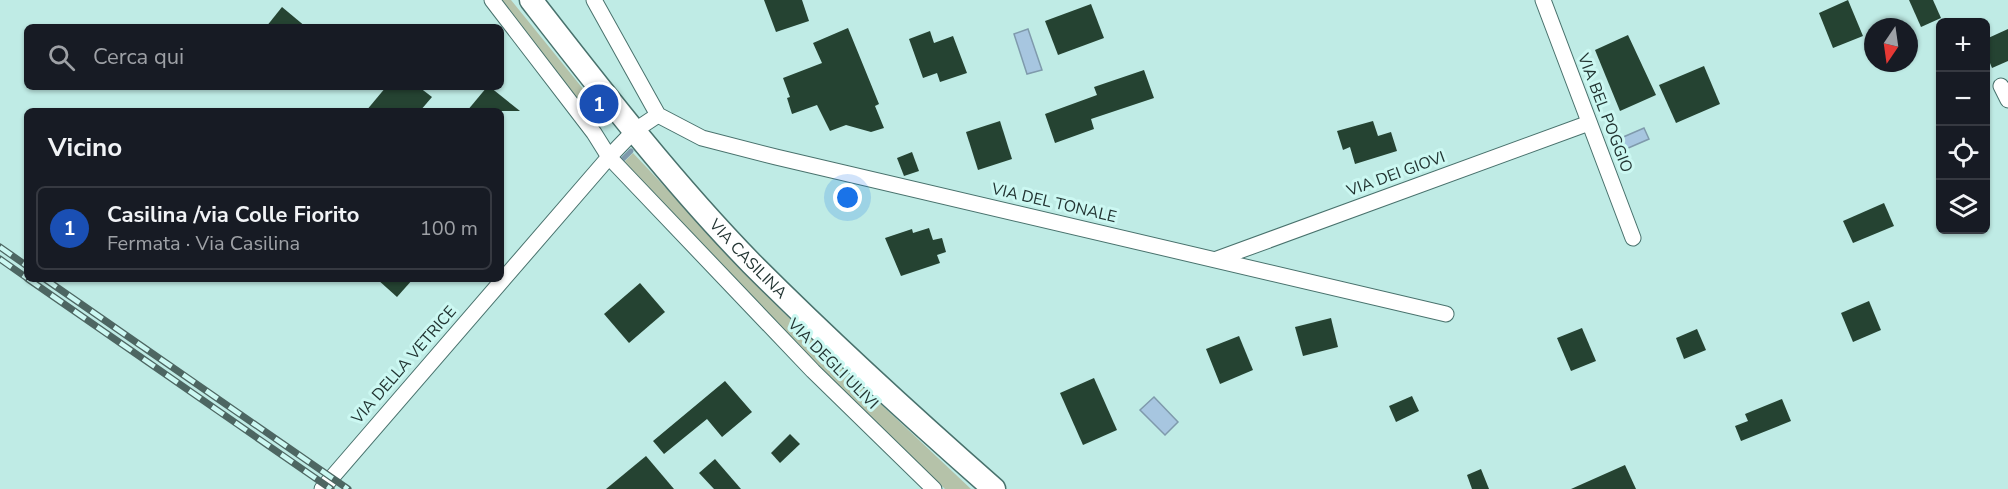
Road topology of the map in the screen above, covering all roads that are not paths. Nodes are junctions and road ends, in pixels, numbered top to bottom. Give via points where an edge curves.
1 (492, 0) edge
2 (531, 0) edge
3 (594, 0) edge
4 (1544, 0) edge
5 (658, 115) junction
6 (1588, 123) junction
7 (634, 131) junction
8 (609, 157) junction
9 (1633, 238) dead end
10 (1216, 259) junction
11 (504, 278) edge
12 (501, 282) edge
13 (1446, 314) dead end
14 (322, 489) edge
15 (934, 489) edge
16 (994, 489) edge

1 - 8 street, VIA DEGLI ULIVI
2 - 7 main road, VIA CASILINA
3 - 5 street
4 - 6 street, VIA BEL POGGIO
5 - 7 street, VIA DELLA VETRICE
5 - 10 street, VIA DEL TONALE via 693,134 755,152
6 - 9 street, VIA BEL POGGIO
6 - 10 street, VIA DEI GIOVI
7 - 8 street, VIA DELLA VETRICE
7 - 16 main road, VIA CASILINA via 750,262 883,392
8 - 11 street, VIA DELLA VETRICE
8 - 15 street, VIA DEGLI ULIVI via 813,370
10 - 13 street, VIA DEL TONALE
12 - 14 street, VIA DELLA VETRICE

